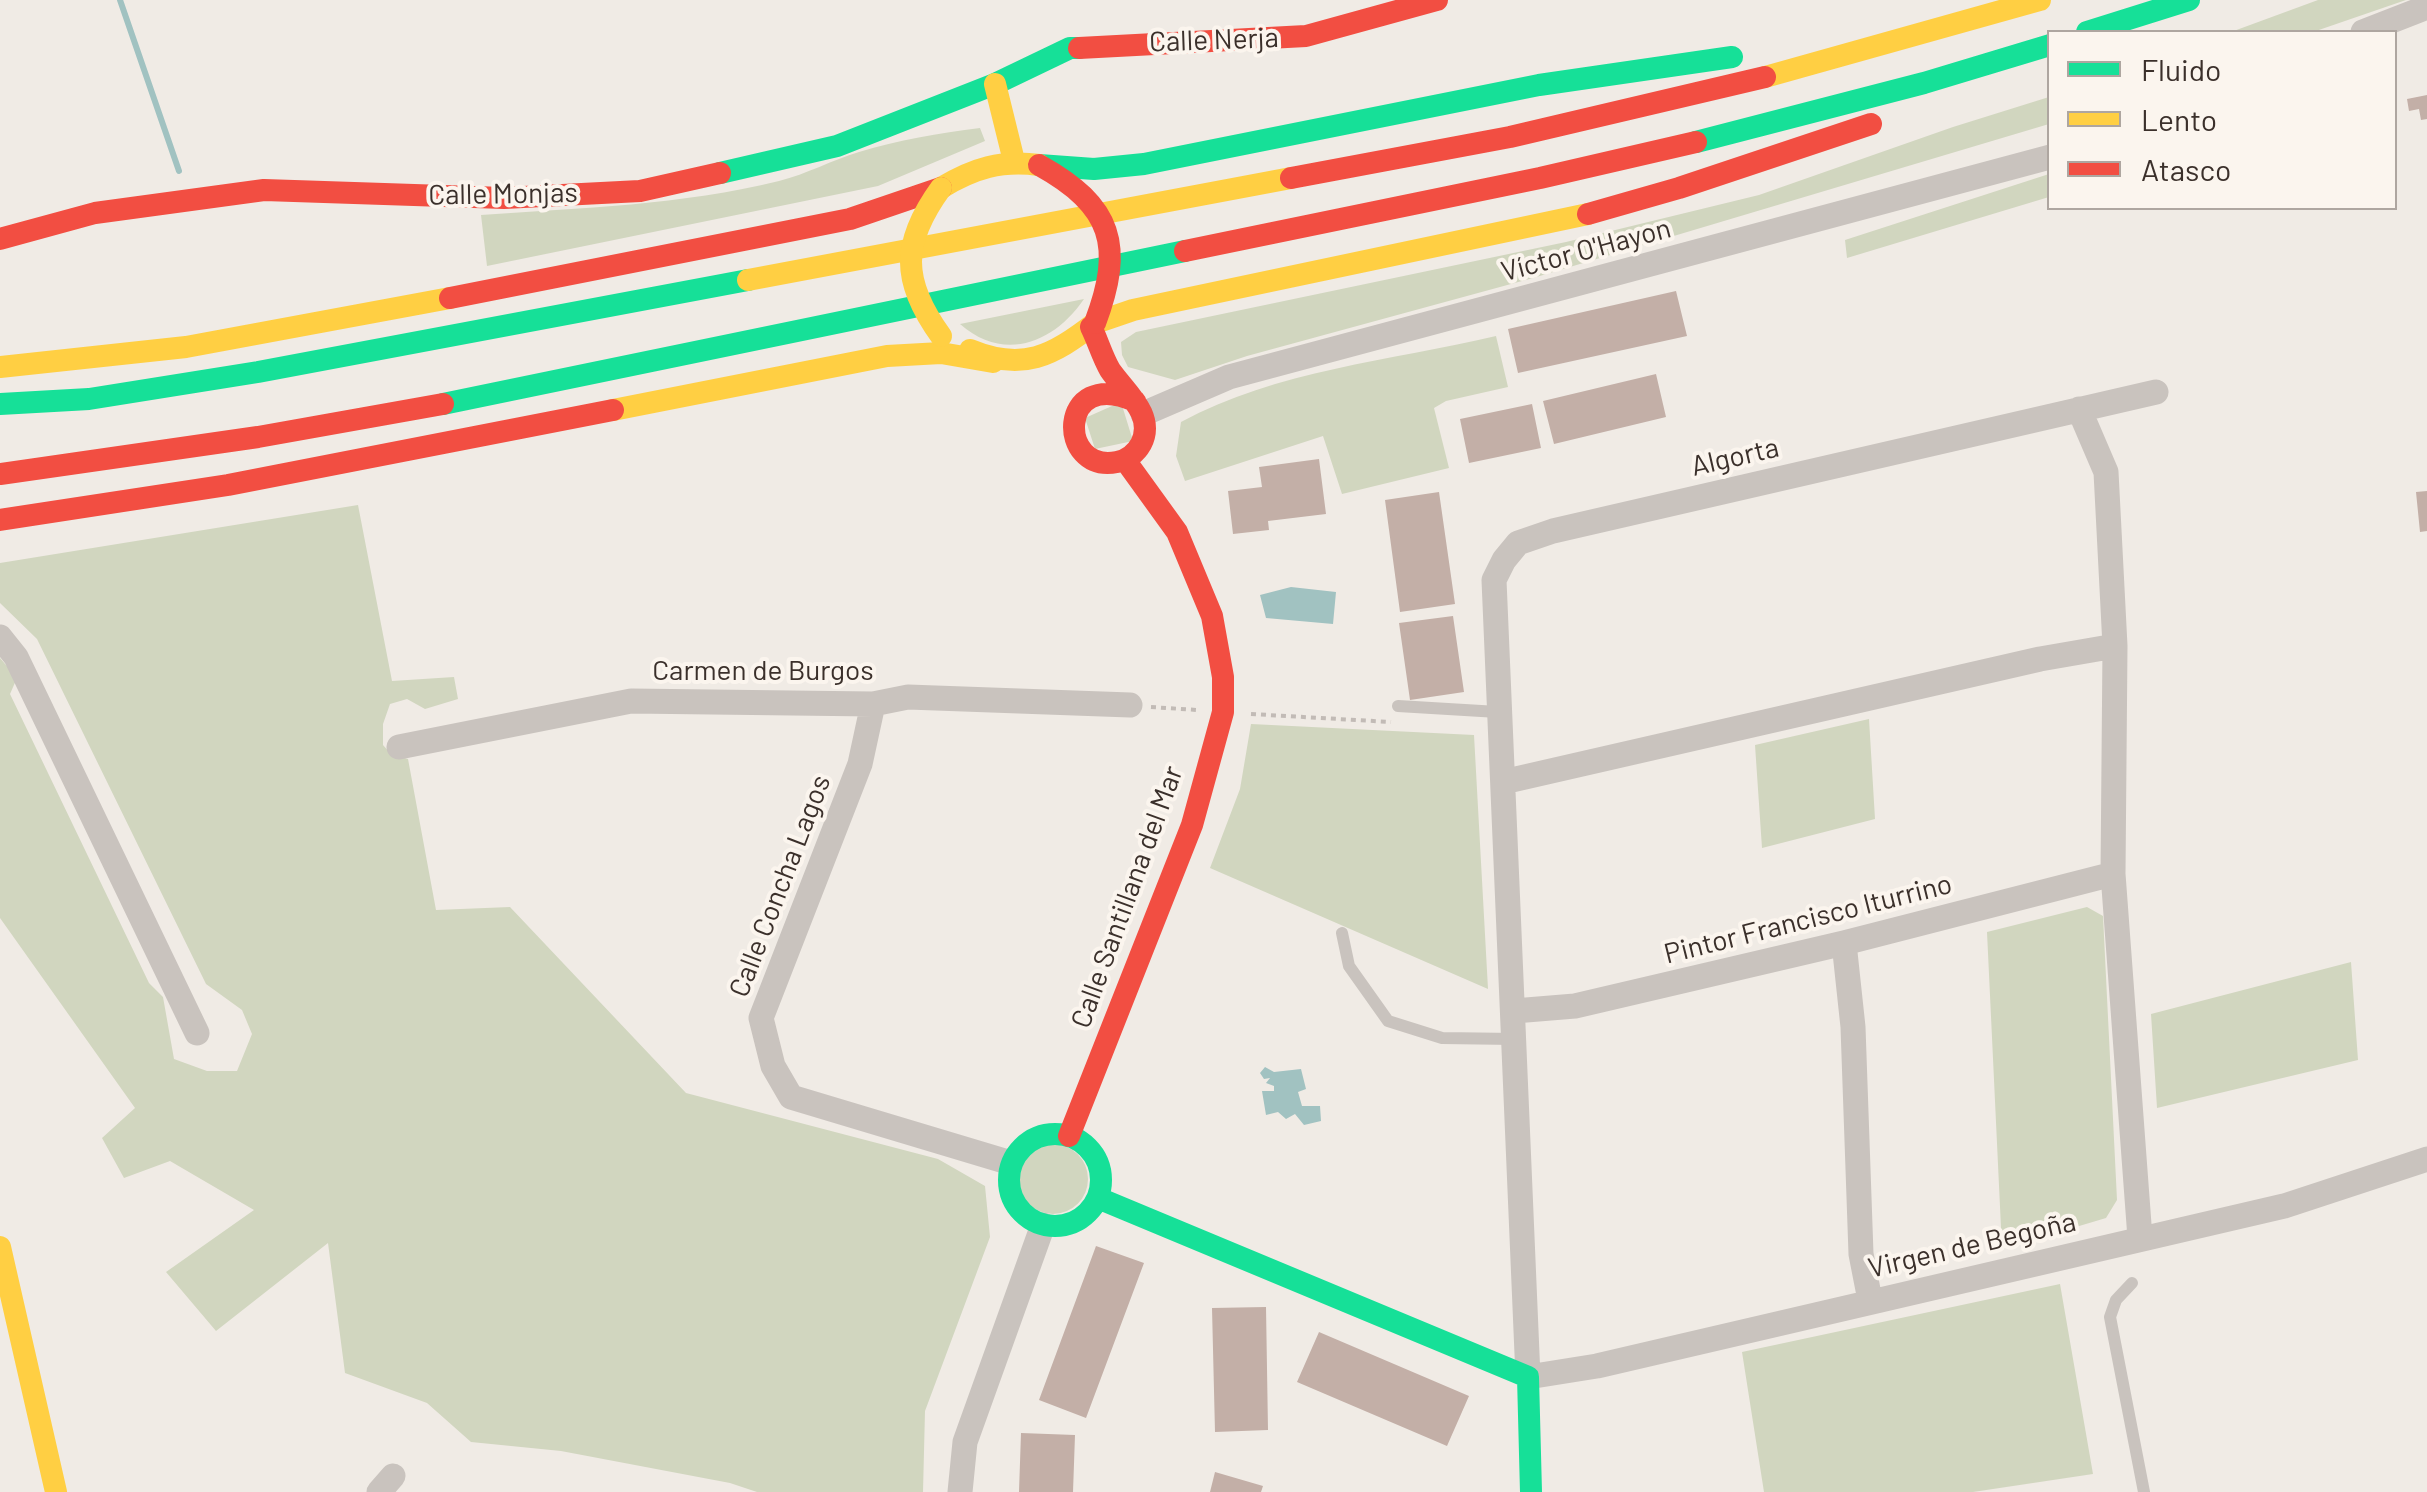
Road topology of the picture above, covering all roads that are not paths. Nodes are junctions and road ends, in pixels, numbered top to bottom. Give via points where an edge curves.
1 (1437, 0) edge
2 (2040, 0) edge
3 (2190, 0) edge
4 (2427, 8) edge
5 (2094, 30) edge
6 (2368, 30) edge
7 (2047, 45) edge
8 (1787, 47) dead end
9 (1878, 47) junction
10 (1749, 54) dead end
11 (1995, 62) junction
12 (995, 84) junction
13 (2047, 158) edge
14 (1014, 160) junction
15 (1039, 164) junction
16 (941, 188) junction
17 (0, 239) edge
18 (1093, 325) junction
19 (1047, 356) junction
20 (993, 362) junction
21 (0, 367) edge
22 (1075, 388) junction
23 (2156, 392) dead end
24 (0, 404) edge
25 (1139, 408) junction
26 (2079, 410) junction
27 (1124, 460) junction
28 (0, 474) edge
29 (0, 520) edge
30 (0, 637) edge
31 (2115, 646) junction
32 (872, 704) junction
33 (1130, 705) road end
34 (1398, 706) dead end
35 (1500, 721) junction
36 (399, 747) dead end
37 (1503, 782) junction
38 (2113, 874) junction
39 (1342, 933) dead end
40 (1844, 944) junction
41 (1514, 1011) junction
42 (197, 1032) dead end
43 (1515, 1038) junction
44 (1069, 1136) junction
45 (2427, 1159) edge
46 (1011, 1163) junction
47 (1098, 1198) junction
48 (1043, 1225) junction
49 (2140, 1238) junction
50 (0, 1246) edge
51 (2132, 1284) dead end
52 (1870, 1300) junction
53 (1528, 1377) junction
54 (56, 1492) edge
55 (960, 1492) edge
56 (1531, 1492) edge
57 (2144, 1492) edge

1 - 12 main road, Calle Nerja via 1306,36 1070,48
2 - 9 main road
3 - 5 main road
4 - 6 street
7 - 11 main road
8 - 9 main road
9 - 24 main road via 1510,137 1044,226 258,372 90,399
10 - 15 main road via 1539,85 1144,164
11 - 18 main road via 1905,112 1679,188 1576,218 1133,310
11 - 28 main road via 1572,170 620,368 270,435
12 - 14 main road
12 - 17 main road, Calle Monjas via 837,146 640,190 504,198 264,190 96,213
13 - 25 street, Víctor O'Hayon via 1228,377
14 - 15 main road
14 - 16 main road via 975,167
15 - 18 main road, bridge via 1072,181 1097,208 1110,242 1110,278
16 - 20 main road, bridge via 912,235 912,290 941,336
16 - 21 main road via 850,220 300,327 167,350
18 - 19 main road
18 - 25 main road via 1106,363
19 - 20 main road
19 - 22 main road
20 - 29 main road via 941,352 887,356 228,485
22 - 25 main road via 1123,393
22 - 27 main road via 1072,432 1078,448 1091,460
23 - 26 street, Algorta
25 - 27 main road via 1145,432 1139,449
26 - 31 street via 2106,472
26 - 35 street, Algorta via 1518,542 1494,580
27 - 44 main road, Calle Santillana del Mar via 1178,532 1212,616 1223,712 1192,825
30 - 42 street via 16,657
31 - 37 street
31 - 38 street
32 - 33 street, Carmen de Burgos via 908,698
32 - 36 street, Carmen de Burgos via 631,702
32 - 46 street, Calle Concha Lagos via 860,764 761,1018 773,1066 792,1097
34 - 35 lane
35 - 37 street, Algorta
37 - 41 street, Algorta
38 - 40 street, Pintor Francisco Iturrino
38 - 49 street
39 - 43 lane via 1349,966 1388,1021 1442,1038
40 - 41 street, Pintor Francisco Iturrino via 1575,1006
40 - 52 street via 1860,1254
41 - 43 street, Algorta
43 - 53 street, Algorta
44 - 46 main road via 1035,1139
44 - 47 main road via 1090,1150 1101,1173
45 - 49 street, Virgen de Begoña via 2284,1206
46 - 48 main road via 1009,1189 1021,1212
47 - 48 main road via 1084,1216
47 - 53 main road
48 - 55 street via 966,1442
49 - 52 street, Virgen de Begoña
50 - 54 main road
51 - 57 lane via 2110,1318
52 - 53 street, Virgen de Begoña
53 - 56 main road

